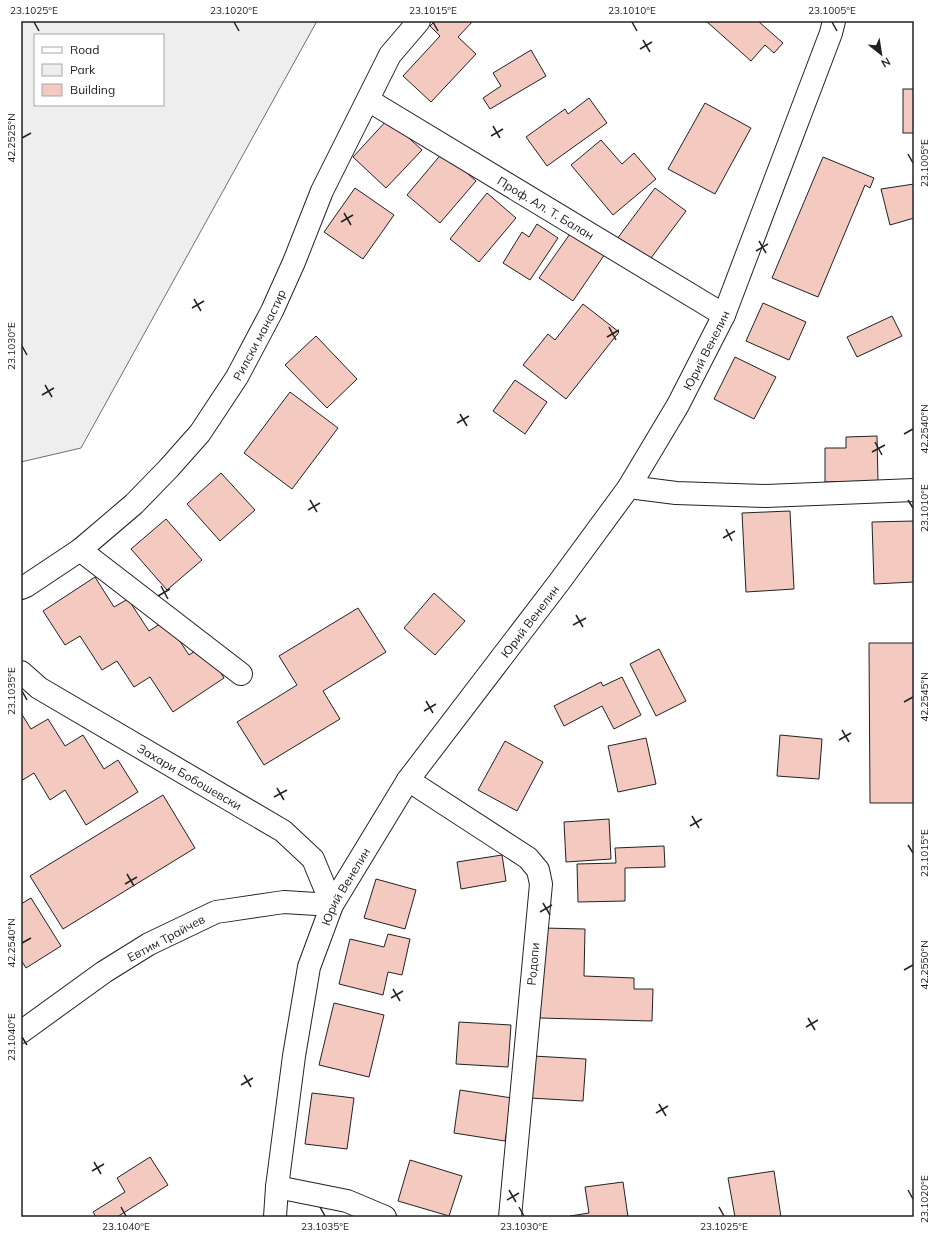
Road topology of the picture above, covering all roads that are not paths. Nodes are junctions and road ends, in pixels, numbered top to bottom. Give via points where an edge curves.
1 (419, 21) edge
2 (835, 25) edge
3 (368, 100) junction
4 (724, 315) junction
5 (629, 487) junction
6 (914, 490) edge
7 (80, 550) junction
8 (21, 588) edge
9 (21, 672) edge
10 (241, 674) dead end
11 (408, 780) junction
12 (332, 905) junction
13 (21, 1032) edge
14 (277, 1186) junction
15 (275, 1217) edge
16 (385, 1217) edge
17 (510, 1217) edge

1 - 3 street, Рилски манастир via 390,55
2 - 4 street, Юрий Венелин
3 - 4 street, Проф. Ал. Т. Балан
3 - 7 street, Рилски манастир via 322,191 272,311 237,377 200,433 170,468 134,504
4 - 5 street, Юрий Венелин via 678,405
5 - 6 street via 676,493 766,496
5 - 11 street, Юрий Венелин
7 - 8 street, Рилски манастир
7 - 10 street
9 - 12 street, Захари Бобошевски via 39,688 283,831 313,859
11 - 12 street, Юрий Венелин
11 - 17 street, Родопи via 528,858 538,870 541,884
12 - 13 street, Евтим Трайчев via 284,902 216,912 149,944 104,972
12 - 14 street, Юрий Венелин via 309,967
14 - 15 street, Юрий Венелин
14 - 16 street via 347,1201

